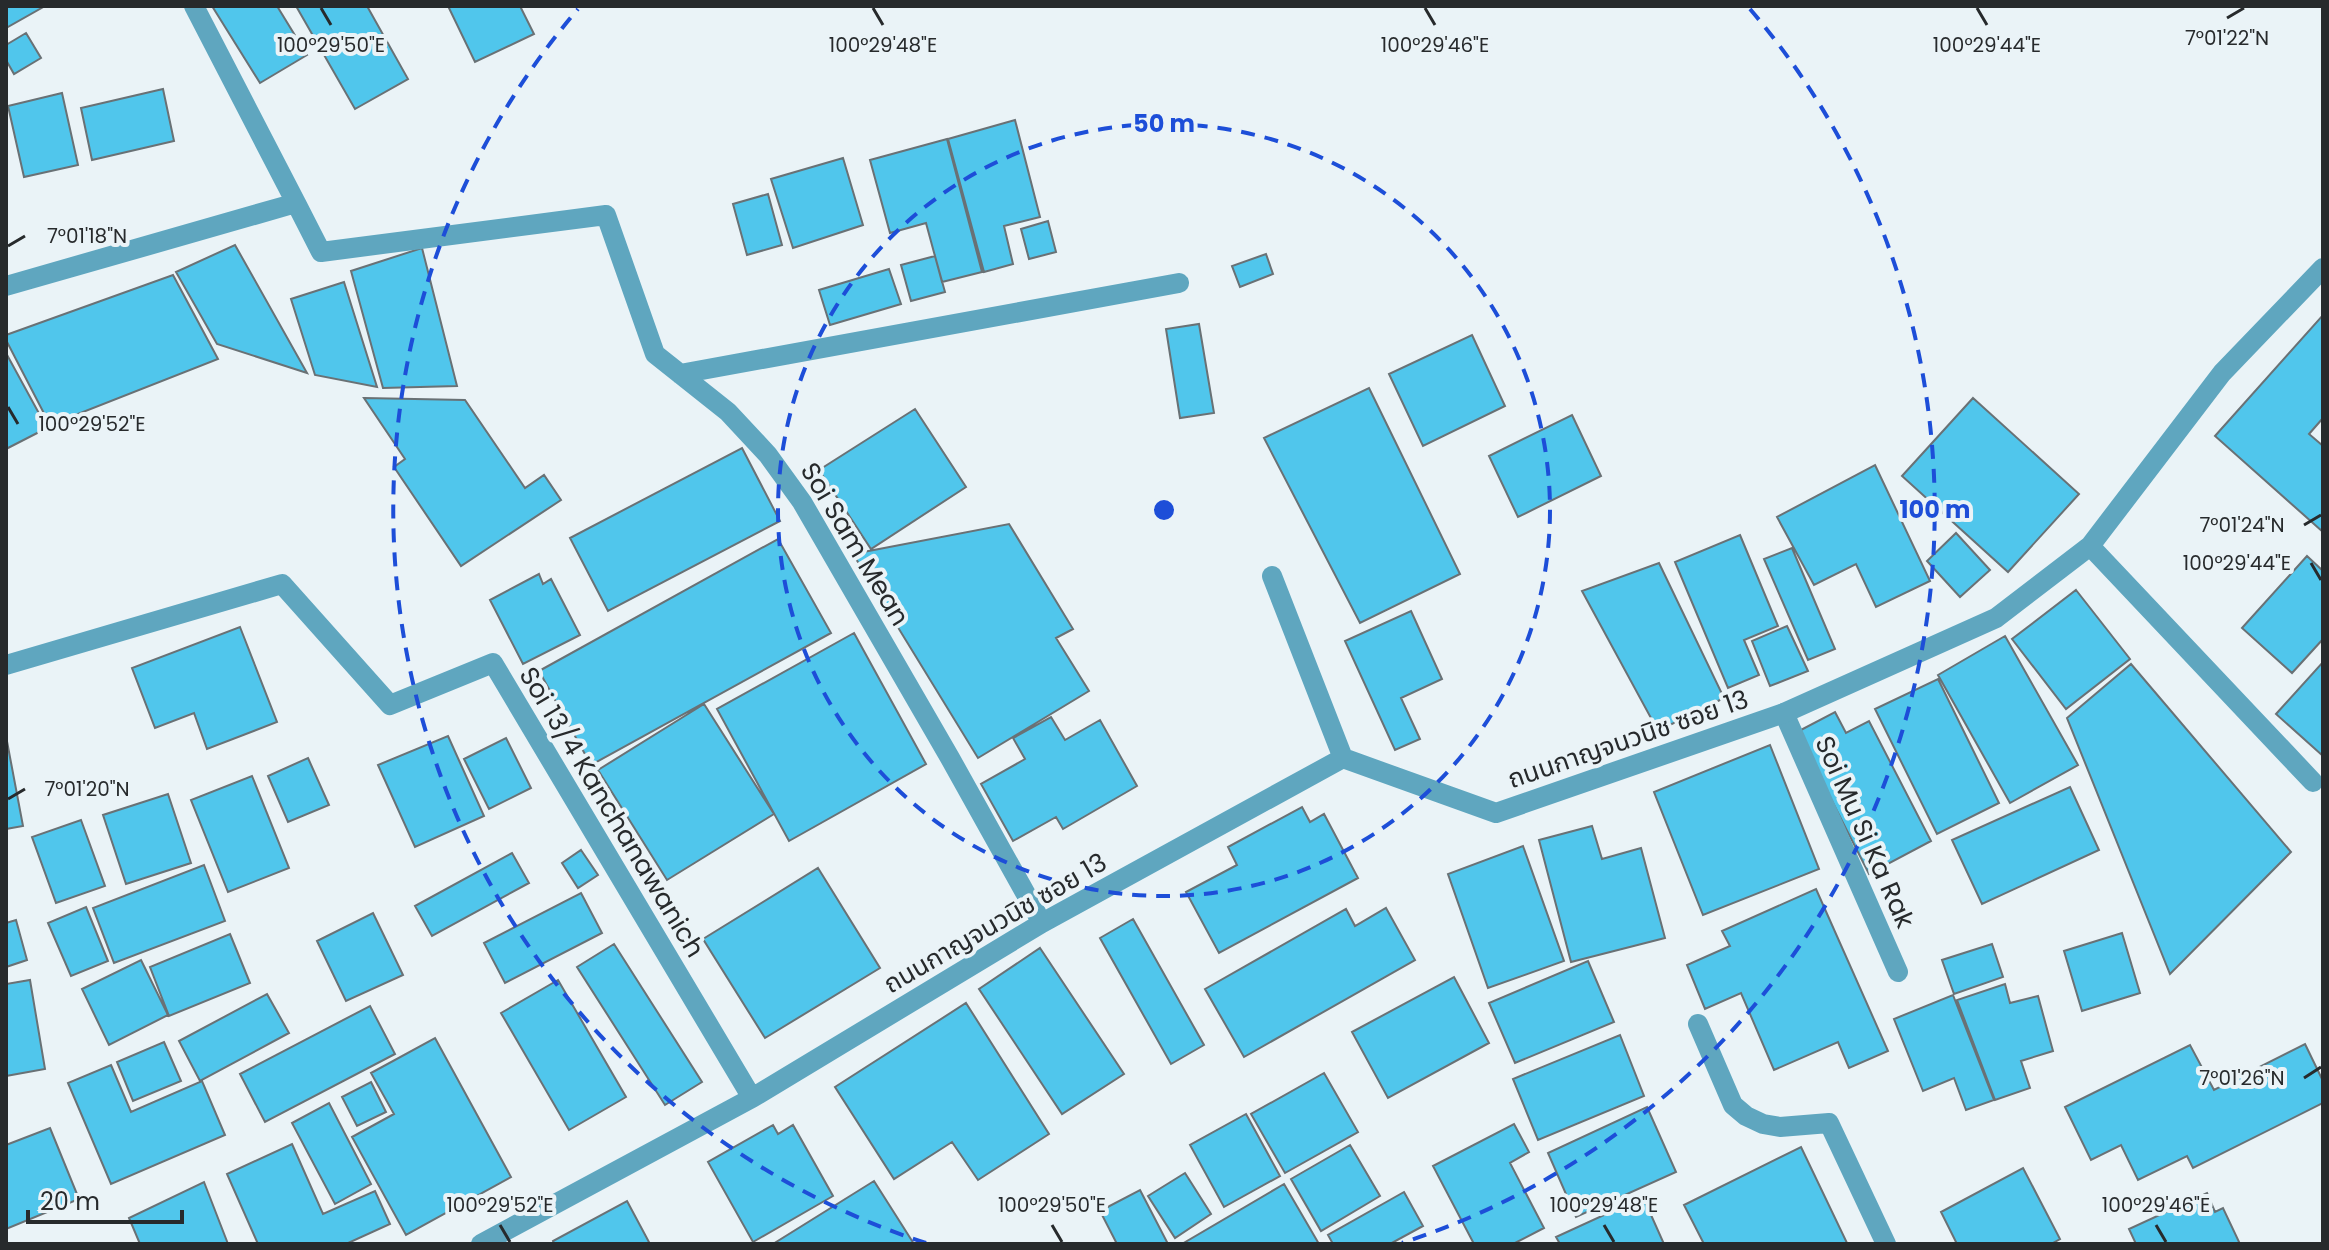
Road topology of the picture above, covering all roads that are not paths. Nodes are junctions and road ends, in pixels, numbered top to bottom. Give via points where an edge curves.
1 (194, 6) edge
2 (296, 203) junction
3 (2323, 268) edge
4 (1179, 283) dead end
5 (6, 286) edge
6 (680, 374) junction
7 (2090, 546) junction
8 (1272, 576) dead end
9 (6, 665) edge
10 (1784, 713) junction
11 (1343, 758) junction
12 (2313, 782) dead end
13 (1042, 923) junction
14 (1898, 972) dead end
15 (1698, 1024) dead end
16 (752, 1098) junction
17 (481, 1244) edge
18 (1886, 1244) edge

1 - 2 street
2 - 5 street
2 - 6 street, Soi Sam Mean via 321,252 606,215 655,354
3 - 7 street, ถนนกาญจนวนิช ซอย 13 via 2222,373
4 - 6 street
6 - 13 street, Soi Sam Mean via 728,412 802,502
7 - 10 street, ถนนกาญจนวนิช ซอย 13 via 1996,618
7 - 12 street
8 - 11 street
9 - 16 street, Soi 13/4 Kanchanawanich via 282,584 390,705 493,663
10 - 11 street, ถนนกาญจนวนิช ซอย 13 via 1496,813
10 - 14 street, Soi Mu Si Ka Rak
11 - 13 street, ถนนกาญจนวนิช ซอย 13
13 - 16 street, ถนนกาญจนวนิช ซอย 13
15 - 18 street via 1733,1105 1746,1116 1780,1127 1829,1123
16 - 17 street, ถนนกาญจนวนิช ซอย 13

